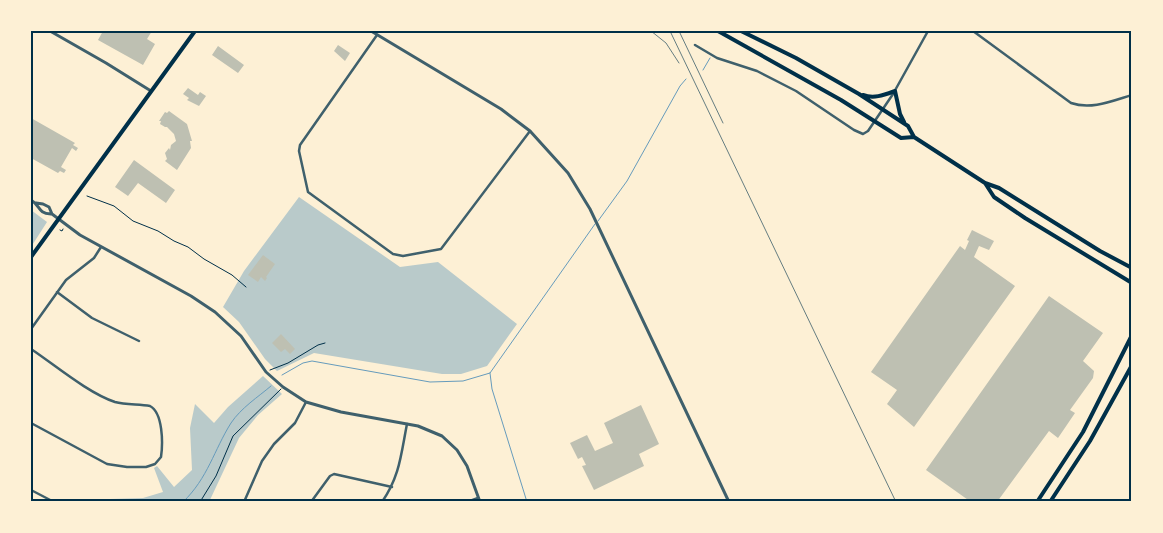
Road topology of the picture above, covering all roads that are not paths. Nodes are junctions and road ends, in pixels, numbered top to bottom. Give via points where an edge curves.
1 (50, 31) edge
2 (195, 31) edge
3 (371, 31) edge
4 (718, 31) edge
5 (740, 31) edge
6 (928, 31) edge
7 (973, 31) edge
8 (377, 35) junction
9 (695, 46) dead end
10 (151, 91) junction
11 (895, 91) junction
12 (859, 94) junction
13 (1132, 95) edge
14 (882, 109) junction
15 (874, 121) junction
16 (905, 124) junction
17 (530, 131) junction
18 (914, 137) junction
19 (985, 183) junction
20 (31, 200) edge
21 (36, 203) junction
22 (52, 214) junction
23 (59, 220) junction
24 (100, 247) junction
25 (31, 257) edge
26 (1132, 268) edge
27 (1131, 283) edge
28 (57, 292) junction
29 (31, 329) edge
30 (1132, 335) edge
31 (139, 341) dead end
32 (31, 349) edge
33 (1132, 364) edge
34 (306, 402) junction
35 (31, 423) edge
36 (407, 424) junction
37 (392, 486) junction
38 (31, 490) edge
39 (479, 500) edge
40 (54, 502) edge
41 (244, 502) edge
42 (311, 502) edge
43 (382, 502) edge
44 (467, 502) edge
45 (729, 502) edge
46 (1037, 502) edge
47 (1050, 502) edge

1 - 10 street
2 - 10 main road
3 - 8 street
4 - 15 main road
5 - 12 main road
6 - 11 street
7 - 13 street via 1071,104 1093,106
8 - 17 street via 502,109
8 - 17 street via 300,145 299,151 308,192 393,254 403,256 441,249
9 - 15 street via 796,91 860,134 868,130
10 - 23 main road
11 - 12 main road via 869,97
11 - 14 street
11 - 16 main road
12 - 14 main road
14 - 15 street
14 - 16 main road
15 - 18 main road via 901,138
16 - 18 main road
17 - 45 street via 568,173 594,216
18 - 19 main road
19 - 26 main road via 999,188 1100,252
19 - 27 main road via 994,197 1024,218
20 - 21 street
21 - 22 street via 49,207
21 - 22 street via 44,214
22 - 23 street
23 - 24 street
23 - 25 main road
24 - 28 street via 94,258 66,280
24 - 34 street via 216,312 240,336 266,372
28 - 29 street
28 - 31 street via 92,318
30 - 46 main road via 1083,432
32 - 35 street via 70,377 114,402 154,408 160,418 161,457 146,467 106,464
33 - 47 main road via 1090,441
34 - 36 street
34 - 41 street via 295,423 267,454
36 - 37 street
36 - 39 street via 429,430 451,443 467,466
37 - 42 street via 334,474
37 - 43 street
38 - 40 street
39 - 44 street

